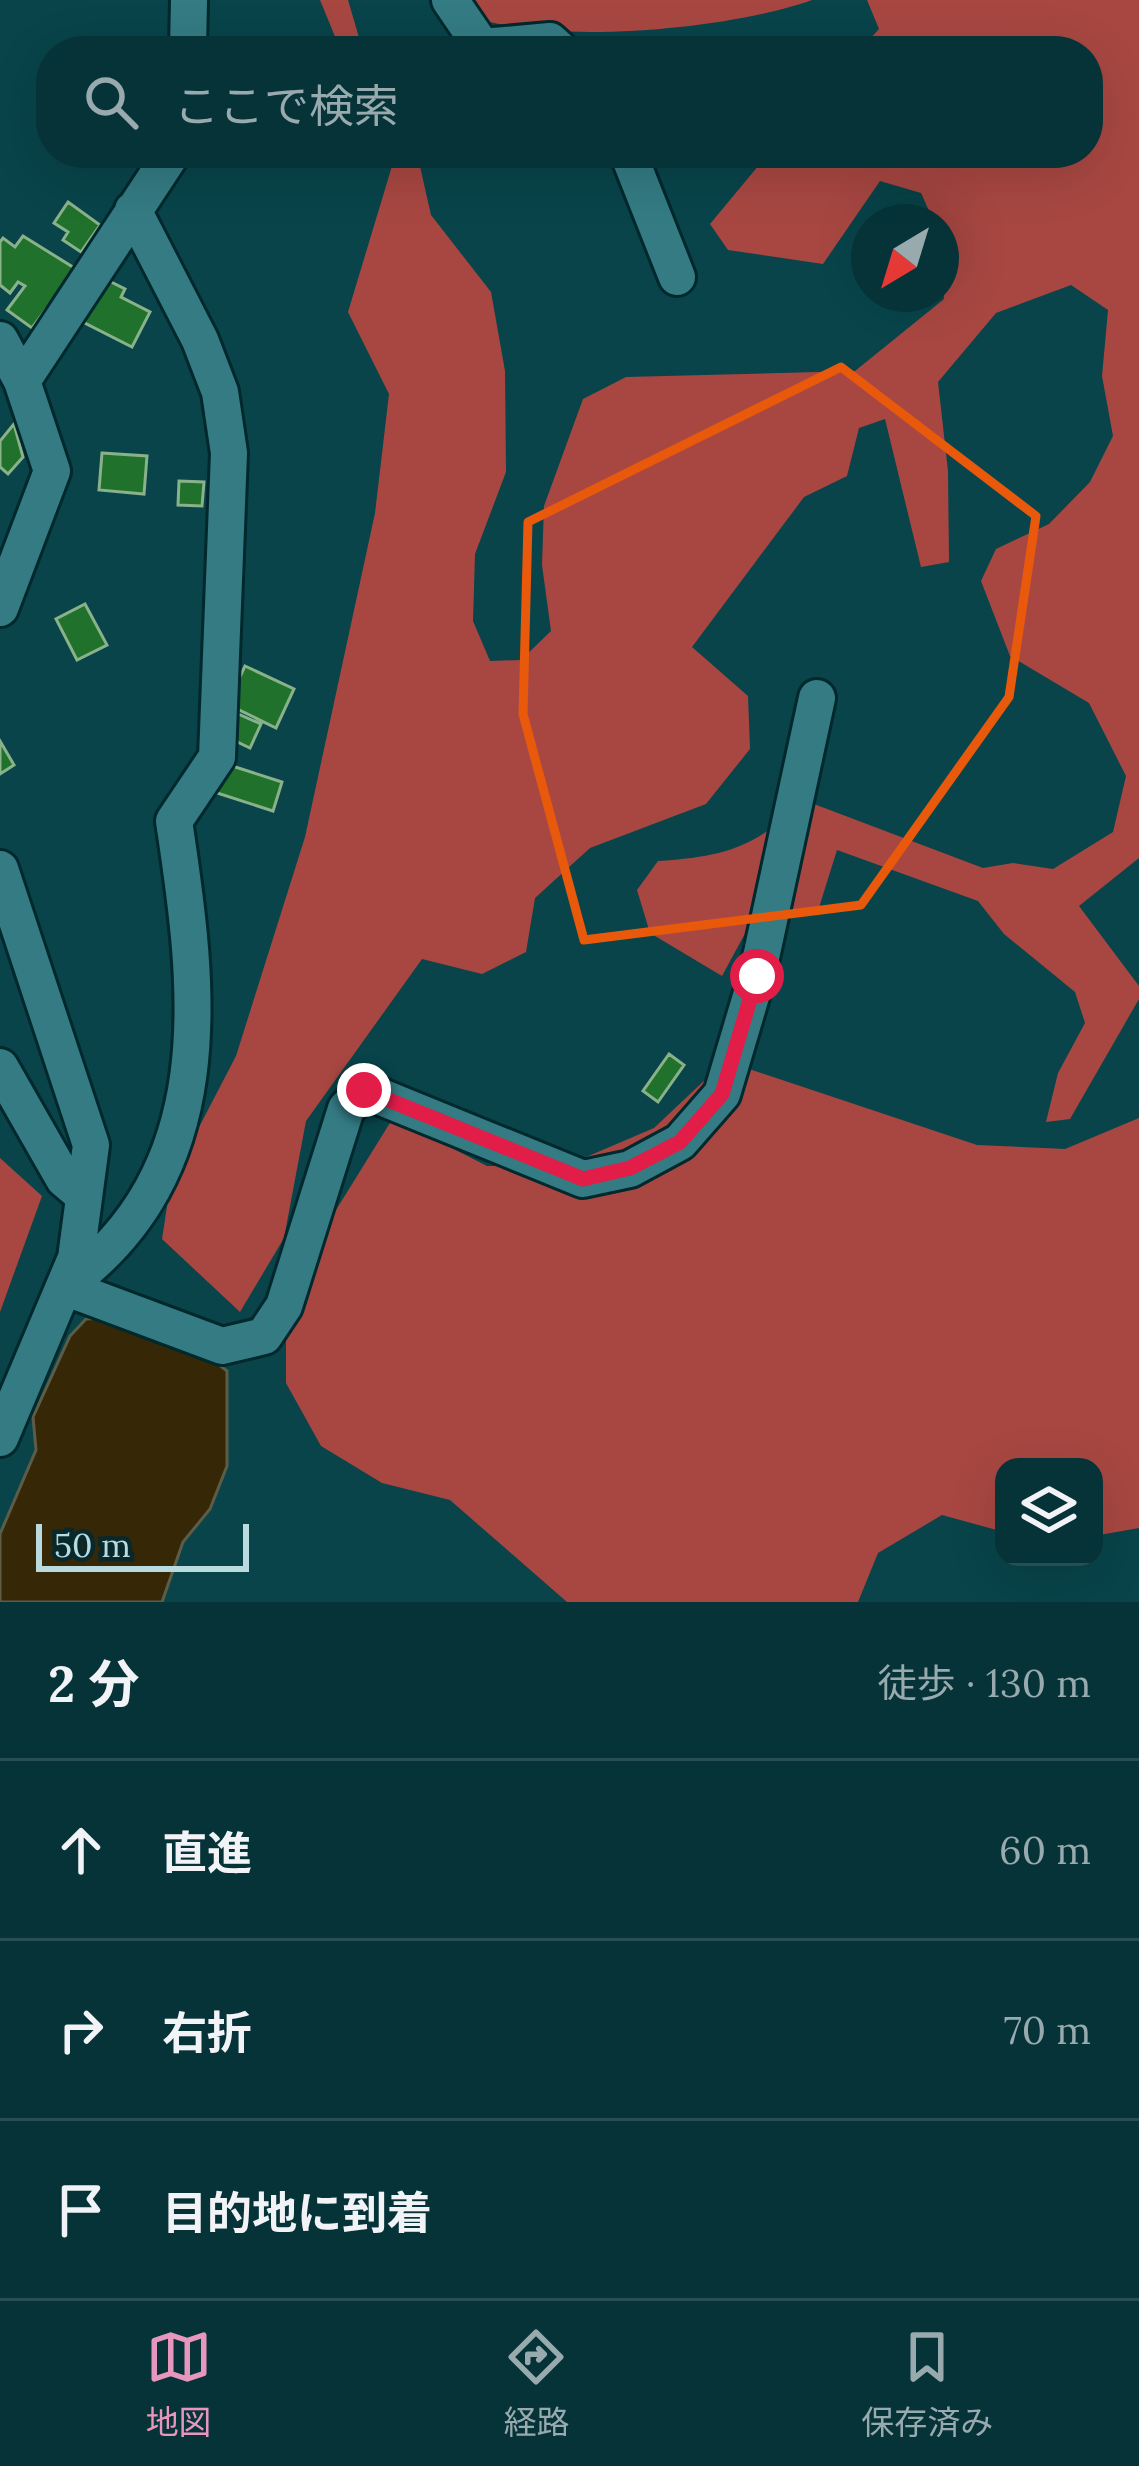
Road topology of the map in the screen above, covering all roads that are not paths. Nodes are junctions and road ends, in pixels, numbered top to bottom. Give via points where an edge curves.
1 (189, 0) edge
2 (450, 0) edge
3 (188, 36) edge
4 (475, 36) edge
5 (162, 168) edge
6 (634, 168) edge
7 (133, 210) junction
8 (677, 277) dead end
9 (0, 340) edge
10 (22, 381) junction
11 (0, 608) edge
12 (817, 698) dead end
13 (0, 869) edge
14 (0, 1066) edge
15 (84, 1196) junction
16 (64, 1287) junction
17 (0, 1438) edge

1 - 3 street
2 - 4 street
5 - 7 street
6 - 8 street
7 - 10 street
7 - 16 street via 220,392 226,433 217,757 174,820 191,933 193,1060 172,1155 109,1255
9 - 10 street
10 - 11 street via 52,471
12 - 16 street via 757,976 722,1094 680,1142 630,1168 583,1179 364,1090 346,1109 284,1306 264,1336 222,1346
13 - 15 street via 91,1145
14 - 15 street via 64,1179
15 - 16 street
16 - 17 street

